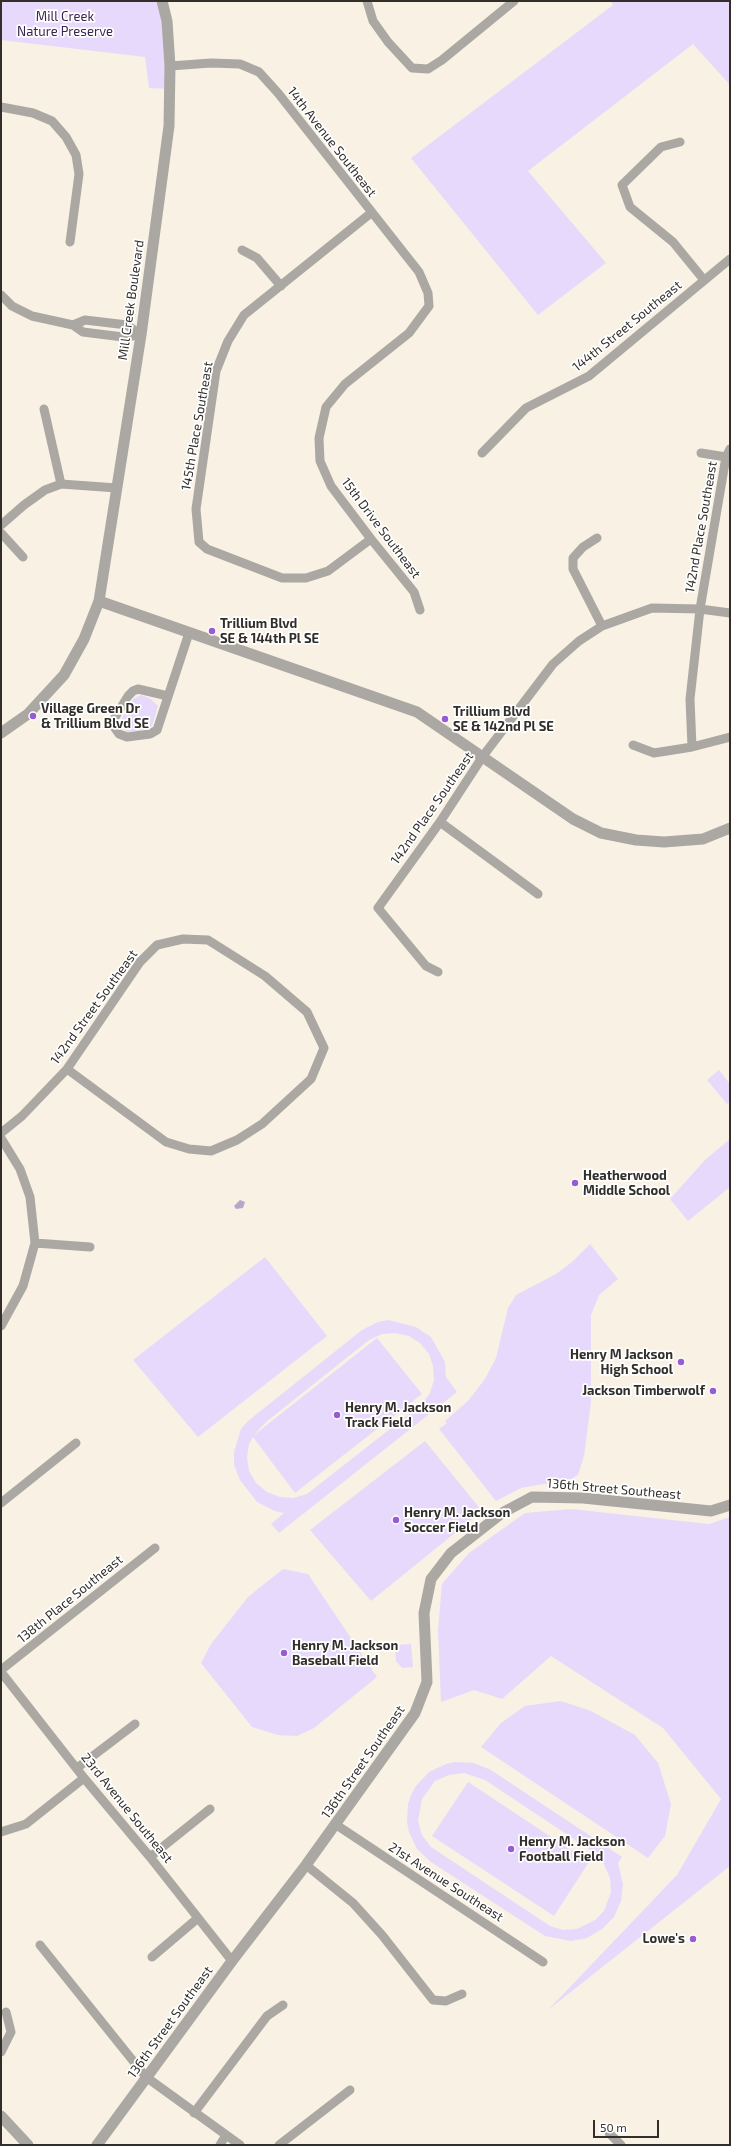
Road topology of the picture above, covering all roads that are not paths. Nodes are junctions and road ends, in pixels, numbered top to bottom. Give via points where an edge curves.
1 (162, 1) edge
2 (367, 1) edge
3 (514, 1) edge
4 (170, 66) junction
5 (1, 107) edge
6 (680, 142) dead end
7 (371, 213) junction
8 (70, 242) dead end
9 (242, 250) dead end
10 (730, 259) edge
11 (704, 280) junction
12 (281, 286) junction
13 (1, 295) edge
14 (429, 306) joint
15 (141, 335) junction
16 (44, 409) dead end
17 (482, 453) dead end
18 (701, 453) dead end
19 (728, 453) edge
20 (61, 484) junction
21 (117, 488) junction
22 (1, 525) edge
23 (1, 533) edge
24 (597, 538) dead end
25 (371, 539) junction
26 (23, 557) dead end
27 (99, 601) junction
28 (420, 610) dead end
29 (700, 610) junction
30 (730, 613) edge
31 (602, 626) junction
32 (189, 633) junction
33 (168, 696) junction
34 (1, 733) edge
35 (730, 737) edge
36 (633, 745) dead end
37 (692, 747) junction
38 (483, 756) junction
39 (440, 822) junction
40 (730, 828) edge
41 (538, 894) dead end
42 (438, 972) dead end
43 (66, 1069) junction
44 (1, 1133) edge
45 (1, 1138) edge
46 (36, 1243) junction
47 (90, 1248) dead end
48 (1, 1326) edge
49 (76, 1443) dead end
50 (1, 1503) edge
51 (730, 1506) edge
52 (155, 1548) dead end
53 (1, 1671) edge
54 (135, 1724) dead end
55 (77, 1768) junction
56 (84, 1778) junction
57 (210, 1809) dead end
58 (335, 1824) junction
59 (1, 1832) edge
60 (150, 1857) junction
61 (306, 1865) junction
62 (198, 1918) junction
63 (40, 1945) dead end
64 (152, 1957) dead end
65 (232, 1961) junction
66 (543, 1962) dead end
67 (462, 1994) dead end
68 (283, 2005) dead end
69 (6, 2012) dead end
70 (1, 2052) edge
71 (146, 2077) junction
72 (350, 2090) dead end
73 (194, 2113) junction
74 (1, 2116) edge
75 (609, 2133) dead end
76 (226, 2134) junction
77 (28, 2145) edge
78 (97, 2145) edge
79 (220, 2145) edge
80 (240, 2145) edge
81 (279, 2145) edge
82 (621, 2145) edge

1 - 4 street, Mill Creek Boulevard via 167,21
2 - 3 street via 373,21 388,42 412,68 428,69
4 - 7 street, 14th Avenue Southeast via 240,64 258,72 278,93
4 - 15 street, Mill Creek Boulevard via 169,126
5 - 8 street via 33,113 52,121 66,137 76,155 79,174
6 - 11 street via 661,147 622,185 630,207 673,242
7 - 12 street, 145th Place Southeast
7 - 14 street, 14th Avenue Southeast via 419,272 428,293
9 - 12 street via 257,258
10 - 11 street, 144th Street Southeast
11 - 17 street, 144th Street Southeast via 589,376 526,408
12 - 25 street, 145th Place Southeast via 244,315 228,341 216,371 196,509 199,542 218,555 282,578 306,578 328,571
13 - 15 street via 12,306 32,316 73,325 84,332 123,337
14 - 25 street, 15th Drive Southeast via 409,333 345,384 326,407 318,438 320,460 331,486
15 - 21 street, Mill Creek Boulevard
16 - 20 street
18 - 19 street
19 - 29 street, 142nd Place Southeast
20 - 21 street
20 - 22 street via 40,494
21 - 27 street, Mill Creek Boulevard
23 - 26 street
24 - 31 street via 582,547 574,558 573,569
25 - 28 street, 15th Drive Southeast via 414,592
27 - 32 street
27 - 34 street, Mill Creek Boulevard via 81,645 64,675 28,714
29 - 30 street
29 - 31 street, 142nd Place Southeast via 652,608
29 - 37 street via 690,699
31 - 38 street, 142nd Place Southeast via 579,641 553,664
32 - 33 street
32 - 38 street via 417,712
33 - 33 street via 157,730 150,734 127,737 114,727 114,719 133,691 138,689
35 - 37 street
36 - 37 street via 654,753
38 - 39 street, 142nd Place Southeast
38 - 40 street via 573,819 601,833 664,842 703,839
39 - 41 street
39 - 42 street, 142nd Place Southeast via 378,908 426,966
43 - 43 street, 142nd Street Southeast via 166,1142 189,1149 211,1151 237,1140 262,1124 311,1079 324,1048 307,1012 265,976 208,940 183,939 157,945 140,962
43 - 44 street, 142nd Street Southeast via 22,1116
45 - 46 street via 20,1169 30,1197
46 - 47 street
46 - 48 street via 23,1286
49 - 50 street
51 - 58 street, 136th Street Southeast via 711,1511 583,1498 532,1496 502,1513 462,1544 451,1553 431,1579 424,1613 428,1682 415,1713
52 - 53 street, 138th Place Southeast
53 - 55 street, 23rd Avenue Southeast
54 - 55 street
55 - 56 street, 23rd Avenue Southeast
56 - 59 street via 26,1824
56 - 60 street, 23rd Avenue Southeast
57 - 60 street
58 - 61 street, 136th Street Southeast
58 - 66 street, 21st Avenue Southeast
60 - 62 street, 23rd Avenue Southeast
61 - 65 street, 136th Street Southeast
61 - 67 street via 353,1903 382,1935 433,2000 446,2001
62 - 64 street
62 - 65 street, 23rd Avenue Southeast
63 - 71 street
65 - 71 street, 136th Street Southeast
68 - 73 street via 267,2016
69 - 70 street via 11,2032
71 - 73 street
71 - 78 street, 136th Street Southeast
72 - 81 street
73 - 76 street
74 - 77 street
75 - 82 street
76 - 79 street
76 - 80 street

